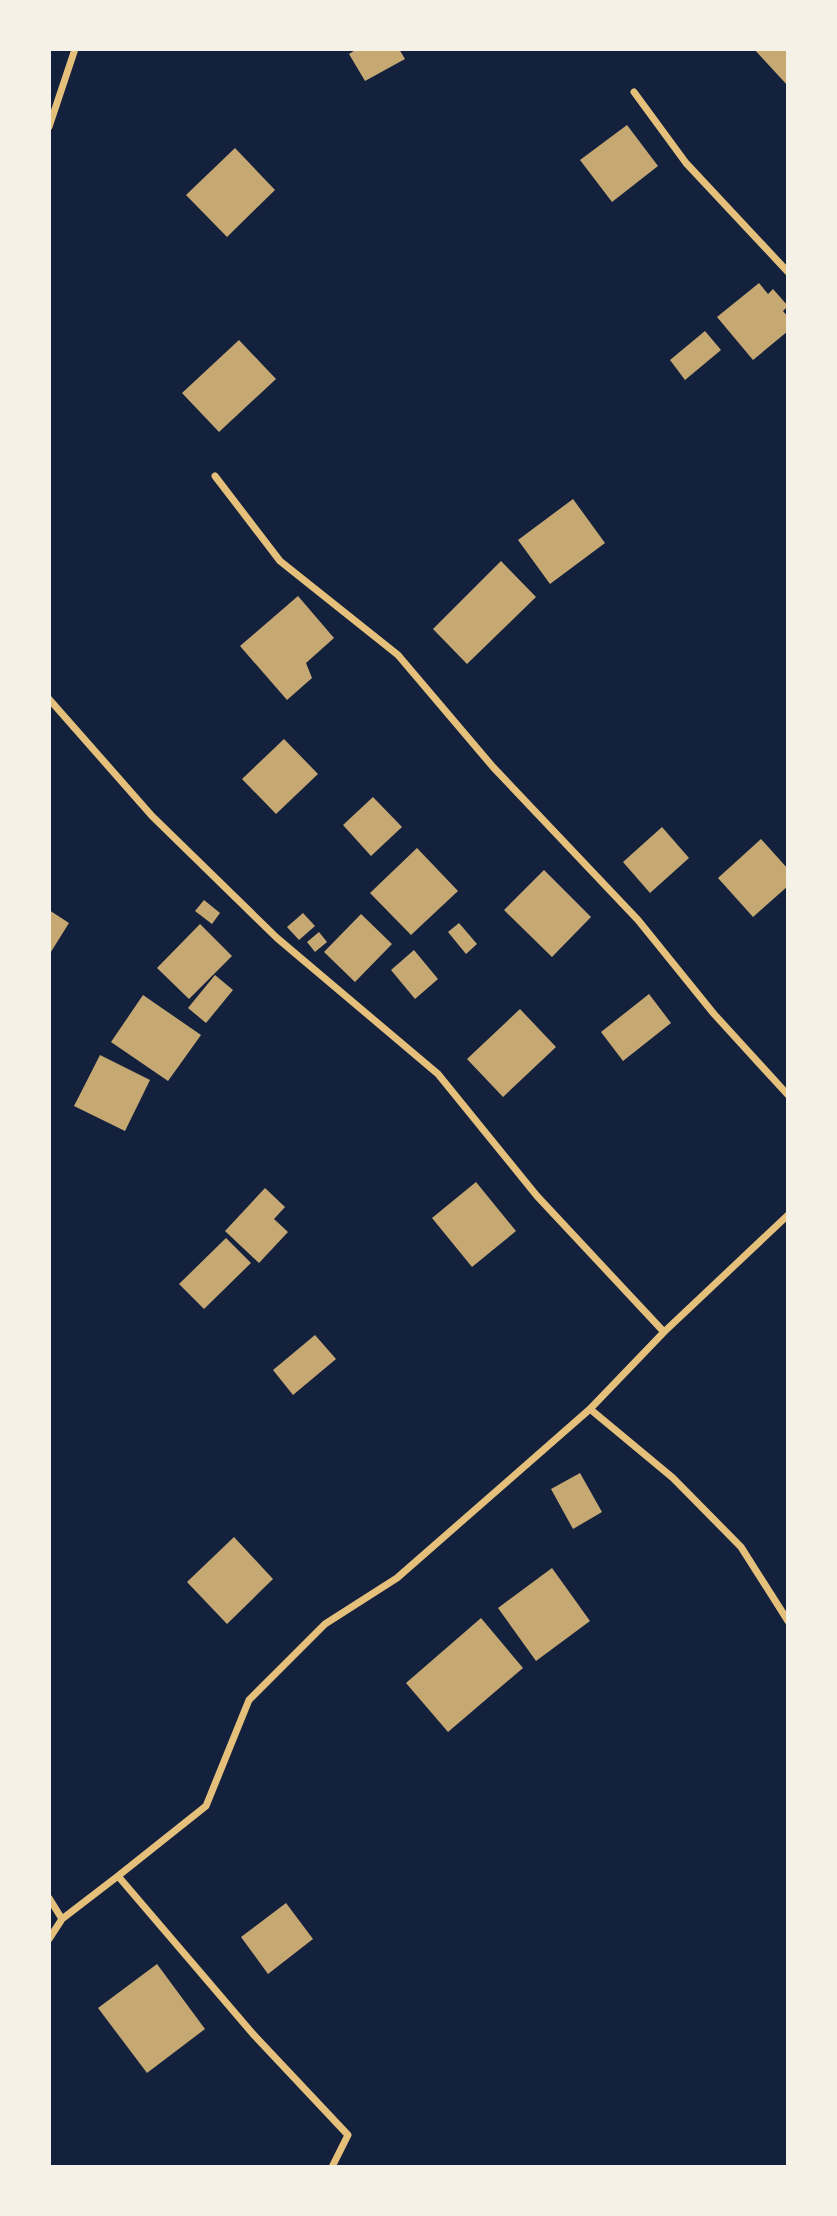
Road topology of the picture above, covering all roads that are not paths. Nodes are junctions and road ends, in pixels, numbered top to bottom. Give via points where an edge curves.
1 (75, 49) edge
2 (634, 92) dead end
3 (49, 127) edge
4 (788, 272) edge
5 (215, 476) dead end
6 (49, 699) edge
7 (788, 1095) edge
8 (788, 1215) edge
9 (664, 1332) junction
10 (590, 1409) junction
11 (788, 1621) edge
12 (118, 1876) junction
13 (49, 1898) edge
14 (62, 1919) junction
15 (49, 1940) edge
16 (332, 2167) edge

1 - 3 street
2 - 4 street via 686,163
5 - 7 street via 281,561 398,655 493,767 638,920
6 - 9 street via 152,817 267,928 438,1074 537,1196
8 - 9 street
9 - 10 street
10 - 11 street via 673,1478 741,1547
10 - 12 street via 397,1578 325,1624 249,1700 206,1806
12 - 14 street
12 - 16 street via 348,2135
13 - 14 street
14 - 15 street

